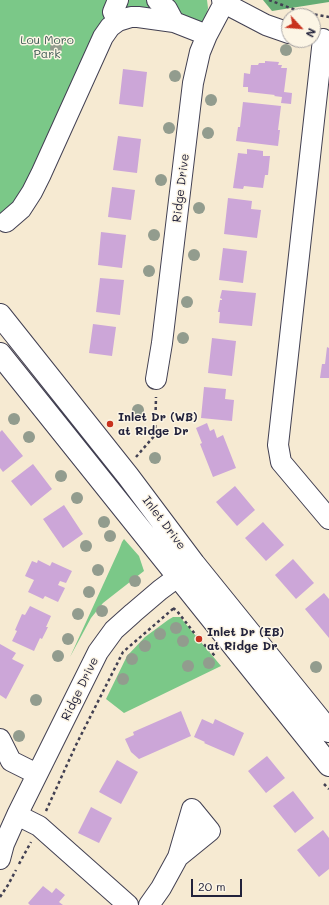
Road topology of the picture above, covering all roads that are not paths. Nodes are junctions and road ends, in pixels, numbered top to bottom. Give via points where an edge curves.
1 (118, 0) edge
2 (157, 0) edge
3 (223, 1) edge
4 (118, 21) junction
5 (174, 22) junction
6 (281, 31) edge
7 (206, 35) junction
8 (322, 39) edge
9 (6, 222) dead end
10 (0, 315) edge
11 (0, 354) edge
12 (156, 379) road end
13 (329, 519) edge
14 (186, 570) junction
15 (329, 731) edge
16 (0, 739) edge
17 (329, 765) edge
18 (37, 774) junction
19 (17, 815) junction
20 (1, 850) edge
21 (178, 857) dead end
22 (128, 905) edge
23 (150, 905) edge

1 - 4 street via 113,12
2 - 5 street via 167,8
3 - 6 street via 266,26
3 - 7 street, Ridge Drive
4 - 5 street via 138,17
4 - 9 street via 103,37 32,192 20,209
5 - 7 street
7 - 12 street, Ridge Drive via 193,83
8 - 13 street via 278,445 281,462
10 - 14 main road, Inlet Drive via 128,476
11 - 14 main road, Inlet Drive
14 - 15 main road, Inlet Drive
14 - 17 main road, Inlet Drive
14 - 18 street, Ridge Drive via 114,630 98,652
16 - 18 street via 11,761
18 - 19 street, Ridge Drive
19 - 20 street, Ridge Drive
19 - 22 street via 39,826
21 - 23 street

